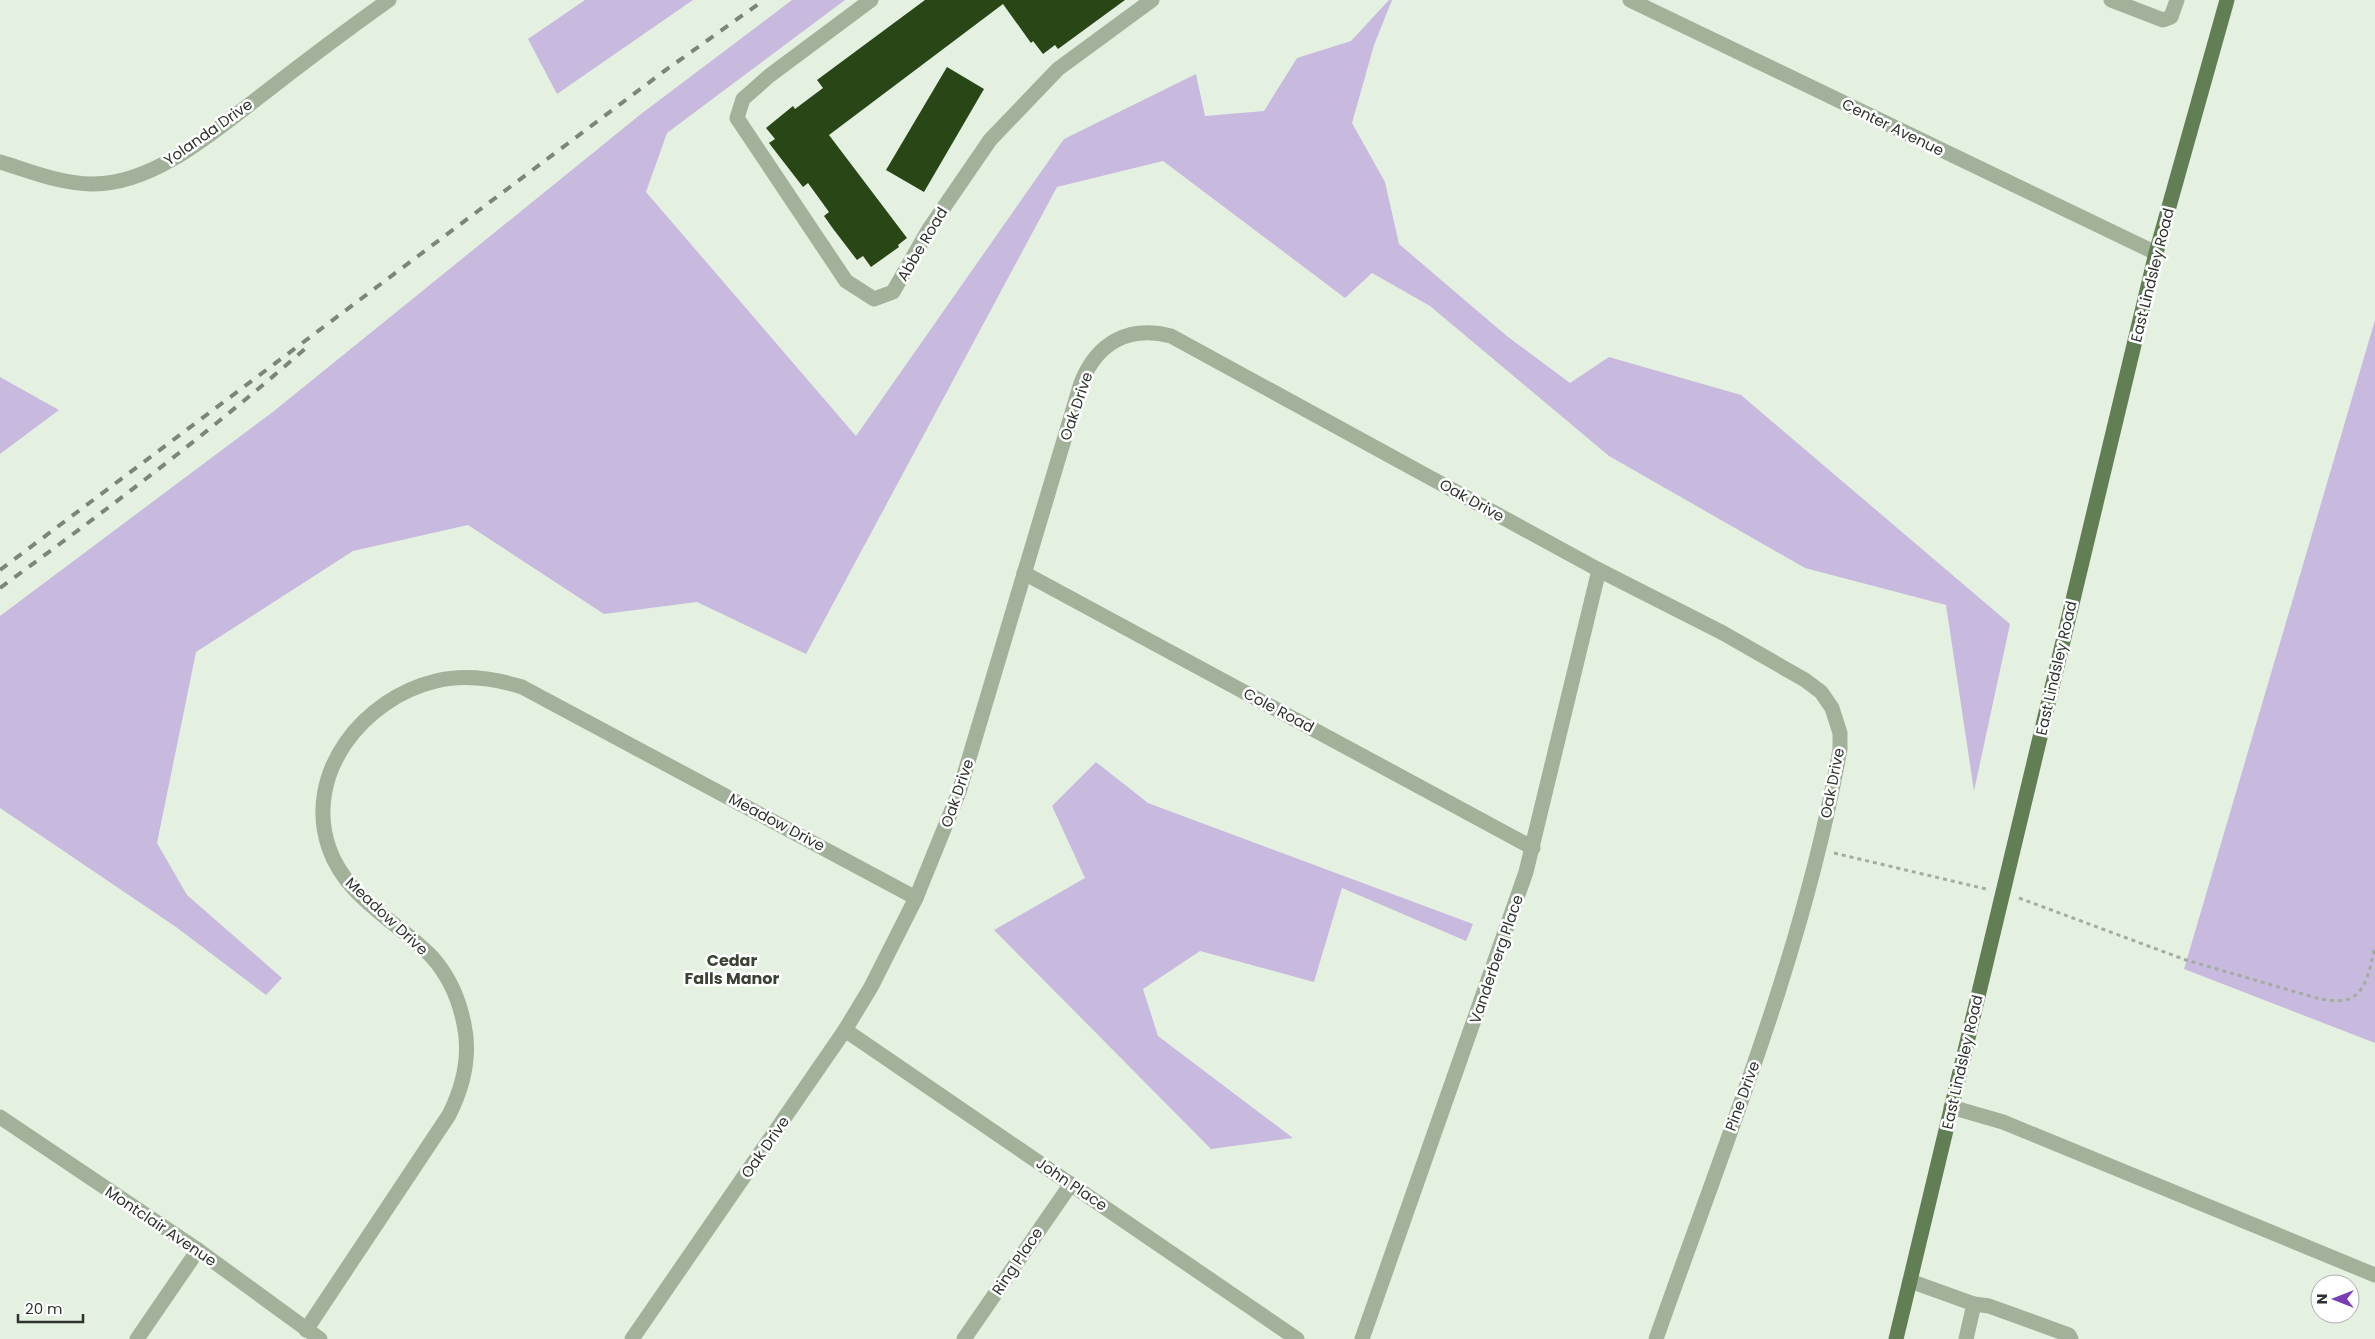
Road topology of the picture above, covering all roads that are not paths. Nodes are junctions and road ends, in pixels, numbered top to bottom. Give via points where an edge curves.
1 (389, 0) edge
2 (871, 0) edge
3 (1152, 0) edge
4 (1630, 0) edge
5 (2111, 0) edge
6 (2177, 0) edge
7 (2225, 0) edge
8 (0, 162) edge
9 (2156, 253) junction
10 (1599, 570) junction
11 (1024, 573) junction
12 (1533, 848) junction
13 (1819, 849) joint
14 (916, 898) junction
15 (845, 1030) junction
16 (1951, 1107) junction
17 (0, 1117) edge
18 (1071, 1184) junction
19 (198, 1250) junction
20 (2375, 1275) edge
21 (1910, 1281) junction
22 (1974, 1304) junction
23 (306, 1330) junction
24 (137, 1339) edge
25 (320, 1339) edge
26 (632, 1339) edge
27 (964, 1339) edge
28 (1297, 1339) edge
29 (1362, 1339) edge
30 (1656, 1339) edge
31 (1896, 1339) edge
32 (1966, 1339) edge
33 (2071, 1339) edge

1 - 8 street, Yolanda Drive via 208,135 161,165 135,176 94,184 58,179
2 - 3 street, Abbe Road via 743,98 737,118 846,282 874,299 893,292 929,229 990,140 1058,69
4 - 9 street, Center Avenue
5 - 6 street via 2163,20 2171,17
7 - 9 main road, East Lindsley Road
9 - 16 main road, East Lindsley Road
10 - 11 street, Oak Drive via 1171,336 1143,332 1129,334 1104,348 1086,370
10 - 12 street, Vanderberg Place
10 - 13 street, Oak Drive via 1731,637 1805,680 1827,700 1838,724 1840,749
11 - 12 street, Cole Road
11 - 14 street, Oak Drive via 959,792
12 - 29 street, Vanderberg Place
13 - 30 street, Pine Drive via 1780,987
14 - 15 street, Oak Drive via 871,987
14 - 23 street, Meadow Drive via 522,687 480,678 436,681 395,697 376,710 345,742 334,762 323,797 324,833 335,863 353,888 431,957 444,973 454,991 466,1031 465,1066 457,1100 449,1115
15 - 18 street, John Place
15 - 26 street, Oak Drive
16 - 20 street via 2003,1122
16 - 21 main road, East Lindsley Road
17 - 19 street, Montclair Avenue
18 - 27 street, Ring Place
18 - 28 street, John Place
19 - 23 street, Montclair Avenue
19 - 24 street
21 - 22 street
21 - 31 main road, East Lindsley Road
22 - 32 street
22 - 33 street via 1989,1306 2069,1335
23 - 25 street, Montclair Avenue

